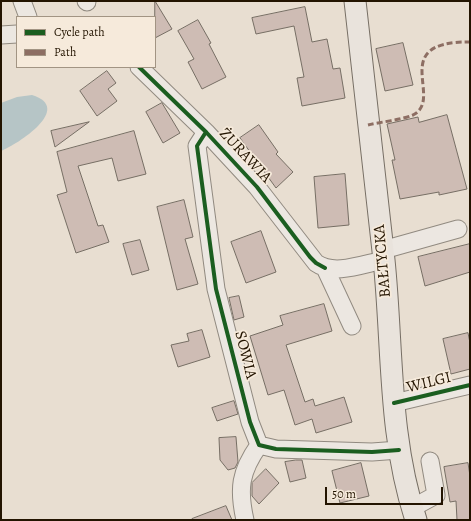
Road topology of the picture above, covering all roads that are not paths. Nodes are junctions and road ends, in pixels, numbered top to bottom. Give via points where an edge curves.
1 (22, 1) edge
2 (356, 1) edge
3 (28, 16) edge
4 (16, 34) edge
5 (1, 35) edge
6 (140, 68) edge
7 (206, 132) junction
8 (458, 229) dead end
9 (383, 255) junction
10 (325, 268) junction
11 (352, 326) dead end
12 (470, 385) edge
13 (394, 403) junction
14 (259, 446) junction
15 (398, 450) junction
16 (430, 461) dead end
17 (414, 514) edge
18 (245, 520) edge

1 - 3 street
2 - 9 main road, BAŁTYCKA
4 - 5 street
6 - 7 street, ŻURAWIA
7 - 10 street, ŻURAWIA via 257,187 310,257
7 - 14 street, SOWIA via 197,146 216,289 250,422
8 - 9 street
9 - 10 street via 334,270
9 - 13 main road, BAŁTYCKA
10 - 11 street
12 - 13 street, WILGI
13 - 15 main road, BAŁTYCKA
14 - 15 street via 276,449 372,452
14 - 18 street via 248,461 243,477 240,499
15 - 17 main road, BAŁTYCKA
16 - 17 street via 436,495

